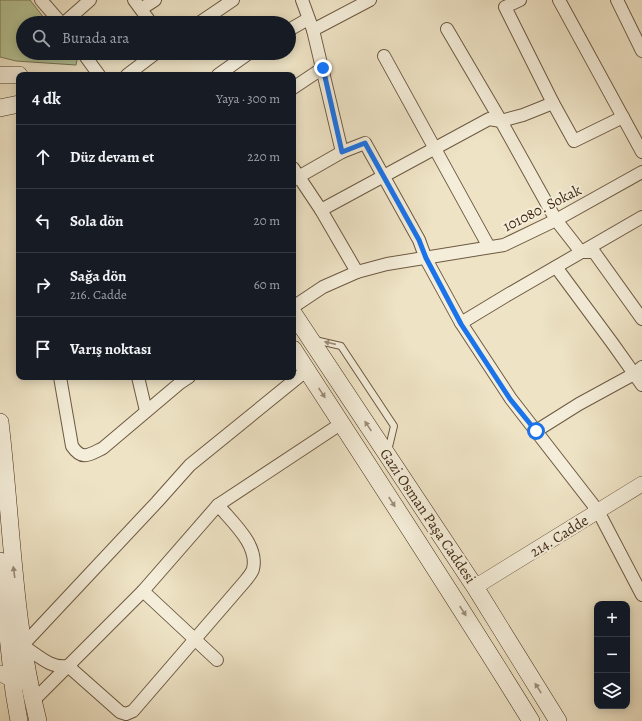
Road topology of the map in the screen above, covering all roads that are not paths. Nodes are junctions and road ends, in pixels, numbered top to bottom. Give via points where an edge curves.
1 (41, 0) edge
2 (90, 0) edge
3 (155, 0) edge
4 (233, 0) edge
5 (302, 0) edge
6 (370, 0) edge
7 (520, 0) edge
8 (559, 0) edge
9 (617, 0) edge
10 (138, 4) edge
11 (56, 16) edge
12 (71, 16) edge
13 (146, 16) edge
14 (209, 16) edge
15 (308, 19) junction
16 (296, 26) edge
17 (447, 29) dead end
18 (313, 30) junction
19 (642, 51) edge
20 (384, 56) dead end
21 (88, 60) edge
22 (147, 60) edge
23 (239, 60) edge
24 (323, 68) junction
25 (98, 72) edge
26 (131, 72) edge
27 (222, 72) edge
28 (0, 75) edge
29 (16, 75) edge
30 (296, 86) edge
31 (553, 103) junction
32 (16, 105) edge
33 (0, 108) edge
34 (623, 117) junction
35 (501, 121) junction
36 (435, 148) junction
37 (342, 152) junction
38 (642, 152) edge
39 (642, 172) edge
40 (296, 175) edge
41 (296, 176) edge
42 (383, 177) junction
43 (321, 210) junction
44 (642, 217) edge
45 (556, 220) junction
46 (489, 247) junction
47 (581, 252) junction
48 (426, 258) junction
49 (556, 268) junction
50 (357, 272) junction
51 (296, 305) edge
52 (296, 317) edge
53 (642, 319) edge
54 (461, 324) junction
55 (296, 353) edge
56 (307, 370) junction
57 (638, 371) edge
58 (296, 379) edge
59 (61, 380) edge
60 (139, 380) edge
61 (181, 380) edge
62 (295, 380) edge
63 (642, 386) edge
64 (146, 411) junction
65 (0, 422) edge
66 (342, 423) junction
67 (536, 431) junction
68 (642, 484) edge
69 (218, 505) junction
70 (598, 512) junction
71 (0, 561) edge
72 (475, 587) junction
73 (143, 591) junction
74 (17, 593) junction
75 (642, 595) edge
76 (2, 608) edge
77 (195, 639) junction
78 (15, 642) junction
79 (217, 660) dead end
80 (68, 666) junction
81 (14, 679) edge
82 (33, 701) junction
83 (19, 721) edge
84 (38, 721) edge
85 (531, 721) edge
86 (558, 721) edge

1 - 11 street
2 - 12 street
3 - 10 street
4 - 14 street
5 - 15 street
6 - 18 street
7 - 31 street via 505,7
8 - 34 street
9 - 19 street
10 - 13 street
15 - 16 street
15 - 18 street
17 - 35 street
18 - 24 street
20 - 36 street
21 - 25 street
22 - 26 street
23 - 27 street
24 - 30 street
24 - 37 street
28 - 29 main road
31 - 34 street via 574,141
31 - 35 street
32 - 33 main road
34 - 38 street
35 - 36 street via 489,119
35 - 45 street
36 - 42 street
36 - 46 street
37 - 40 street
37 - 42 street via 365,143
39 - 45 street, 101080. Sokak
41 - 43 street
42 - 43 street
42 - 48 street via 419,240
43 - 50 street
44 - 47 street
45 - 46 street, 101080. Sokak via 504,245
45 - 47 street
46 - 48 street, 101080. Sokak
47 - 49 street
47 - 53 street via 594,252
48 - 50 street, 101080. Sokak
48 - 54 street
49 - 54 street
49 - 57 street via 613,344
50 - 51 street, 101080. Sokak via 323,288
72 -> 52 main road, Gazi Osman Paşa Caddesi
54 - 67 street via 510,399
55 - 56 main road, Gazi Osman Paşa Caddesi
56 - 58 street
56 -> 66 main road, Gazi Osman Paşa Caddesi
57 - 63 street
57 - 67 street
59 - 64 street via 72,446 76,453 82,456 90,455 102,448
60 - 64 street
61 - 64 street
62 - 78 street via 190,465 152,508
74 -> 65 main road
66 - 69 street
66 -> 85 main road, Gazi Osman Paşa Caddesi
67 - 70 street
68 - 70 street, 214. Cadde
69 - 73 street
69 - 77 street via 250,543 254,558 253,570
70 - 72 street, 214. Cadde
70 - 75 street
71 - 76 main road
86 -> 72 main road, Gazi Osman Paşa Caddesi
73 - 77 street
73 - 80 street
74 - 76 street
74 - 78 main road
76 - 78 main road
77 - 79 street
77 - 80 street via 133,711 126,714 120,712
78 - 80 street via 47,663 60,667
78 - 81 main road
80 - 82 street
81 - 82 main road
81 - 83 main road
82 - 84 main road

